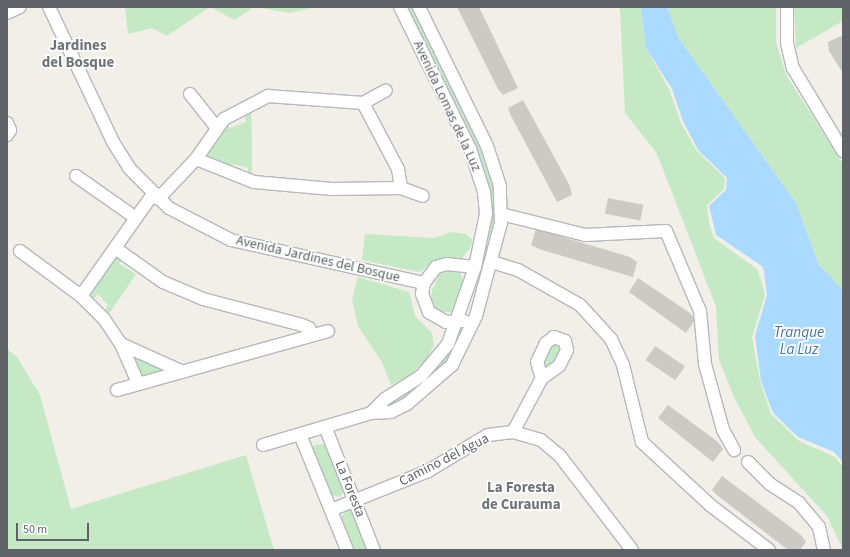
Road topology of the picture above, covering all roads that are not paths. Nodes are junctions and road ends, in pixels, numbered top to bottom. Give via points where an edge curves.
1 (20, 7) edge
2 (49, 7) edge
3 (400, 7) edge
4 (419, 7) edge
5 (787, 7) edge
6 (7, 13) edge
7 (386, 90) dead end
8 (190, 94) dead end
9 (363, 103) junction
10 (7, 123) edge
11 (217, 128) junction
12 (7, 135) edge
13 (843, 151) edge
14 (196, 160) junction
15 (76, 176) dead end
16 (401, 188) junction
17 (423, 196) dead end
18 (156, 197) junction
19 (502, 214) junction
20 (136, 218) junction
21 (115, 248) junction
22 (20, 251) dead end
23 (491, 266) junction
24 (475, 267) junction
25 (424, 283) junction
26 (82, 296) junction
27 (476, 316) junction
28 (287, 321) junction
29 (457, 323) junction
30 (328, 331) dead end
31 (311, 334) junction
32 (284, 343) junction
33 (121, 344) junction
34 (183, 372) junction
35 (542, 378) dead end
36 (138, 383) junction
37 (118, 390) dead end
38 (371, 413) junction
39 (326, 429) junction
40 (514, 432) junction
41 (301, 436) junction
42 (263, 445) dead end
43 (734, 450) dead end
44 (748, 462) dead end
45 (354, 500) junction
46 (331, 510) junction
47 (347, 550) edge
48 (374, 550) edge
49 (632, 550) edge
50 (770, 550) edge
51 (824, 550) edge

1 - 6 street
2 - 18 street, Avenida Jardines del Bosque via 113,142
3 - 24 street, Avenida Lomas de la Luz via 470,149 484,192 485,221
4 - 19 street, Avenida Lomas de la Luz via 490,153 500,186
5 - 13 street via 787,43 794,68
7 - 9 street
8 - 11 street
9 - 11 street via 268,96 224,119
9 - 16 street via 398,169
10 - 12 street via 10,130
11 - 14 street
14 - 16 street via 254,182 332,189
14 - 18 street
15 - 20 street
16 - 17 street
18 - 20 street
18 - 25 street, Avenida Jardines del Bosque via 196,225 231,240
19 - 23 street, Avenida Lomas de la Luz
19 - 43 street via 585,235 666,231 700,311 706,369 723,430
20 - 21 street
21 - 26 street
21 - 28 street via 163,282 203,299
22 - 26 street
23 - 27 street, Avenida Lomas de la Luz
23 - 50 street via 520,274 580,305 611,338 624,365 642,442 710,505
24 - 25 street via 447,264 436,267
24 - 29 street, Avenida Lomas de la Luz
25 - 29 street via 422,294 429,312
26 - 33 street
27 - 29 street
27 - 38 street, Avenida Lomas de la Luz via 462,350 435,383 391,412
28 - 31 street via 309,328
28 - 32 street via 292,328
29 - 38 street, Avenida Lomas de la Luz via 436,361
30 - 31 street
31 - 32 street via 307,340
32 - 34 street
33 - 34 street
33 - 36 street
34 - 36 street
35 - 40 street
36 - 37 street
38 - 39 street, Avenida Lomas de la Luz
39 - 41 street, Avenida Lomas de la Luz
39 - 45 street, La Foresta
40 - 45 street, Camino del Agua via 488,435 428,471
40 - 49 street, Camino del Agua via 541,440 560,456
41 - 42 street, Avenida Lomas de la Luz
41 - 46 street, La Foresta
44 - 51 street via 770,484 799,503 819,527
45 - 46 street, Camino del Agua
45 - 48 street, La Foresta
46 - 47 street, La Foresta

